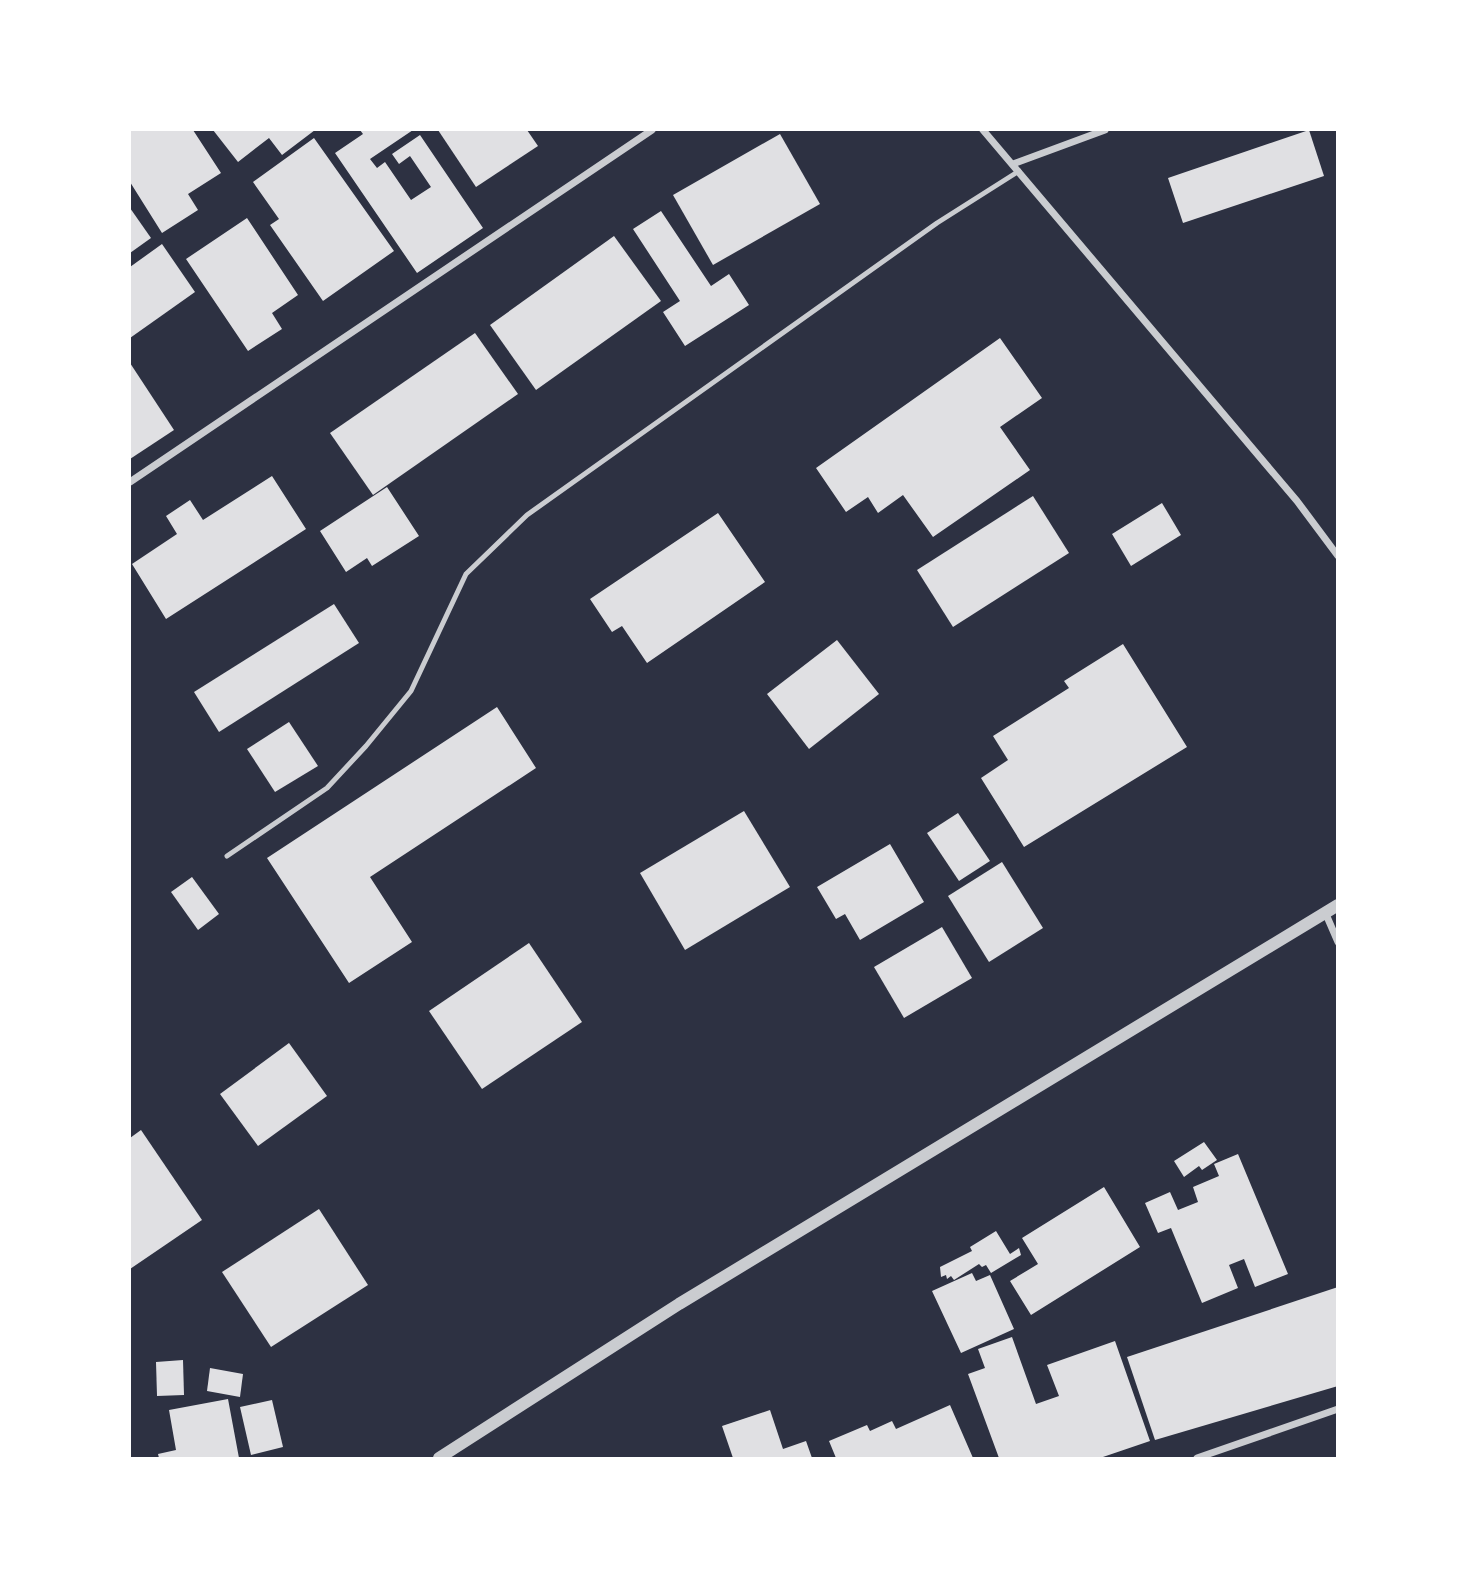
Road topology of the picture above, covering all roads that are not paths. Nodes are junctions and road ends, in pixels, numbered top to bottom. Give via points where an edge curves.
1 (652, 130) edge
2 (984, 130) edge
3 (1105, 130) edge
4 (1013, 164) junction
5 (1019, 171) junction
6 (130, 482) edge
7 (1338, 556) edge
8 (227, 856) dead end
9 (1338, 905) edge
10 (1325, 912) junction
11 (1338, 942) edge
12 (1338, 1409) edge
13 (439, 1458) edge
14 (1197, 1458) edge

1 - 6 street
2 - 4 street
3 - 4 street
4 - 5 street
5 - 7 street via 1297,501
5 - 8 lane via 937,223 527,516 466,574 411,691 366,746 327,788
9 - 10 street
10 - 11 street
10 - 13 street via 679,1304
12 - 14 street

